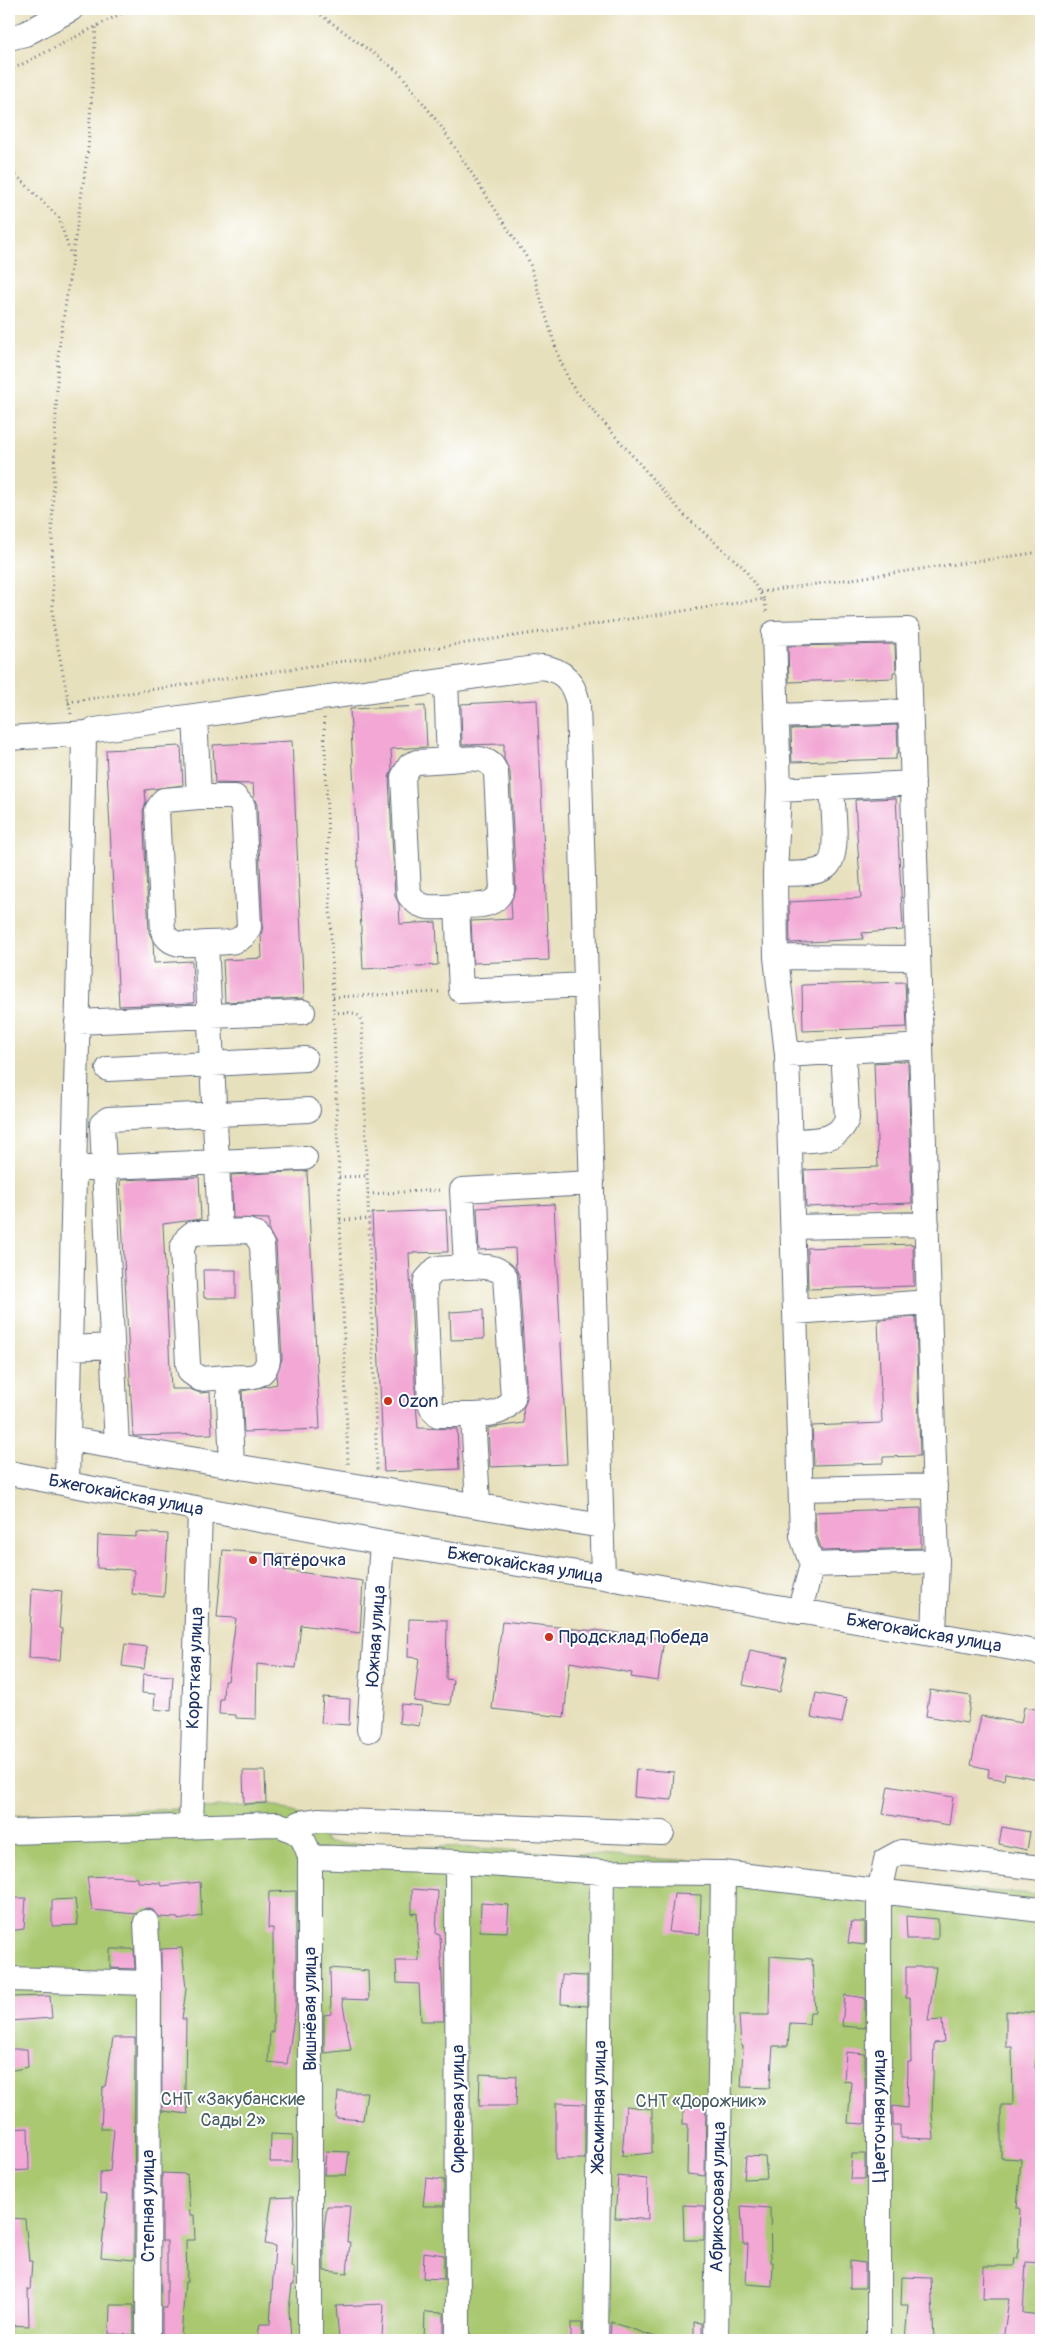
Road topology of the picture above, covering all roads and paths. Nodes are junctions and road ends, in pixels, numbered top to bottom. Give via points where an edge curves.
1 (71, 9) edge
2 (130, 9) edge
3 (313, 9) edge
4 (96, 26) junction
5 (9, 38) edge
6 (9, 71) edge
7 (9, 168) edge
8 (72, 259) junction
9 (1041, 552) edge
10 (759, 592) junction
11 (764, 599) junction
12 (774, 634) junction
13 (446, 681) junction
14 (323, 698) junction
15 (68, 702) junction
16 (911, 711) junction
17 (195, 716) junction
18 (777, 716) junction
19 (87, 733) junction
20 (9, 738) edge
21 (449, 760) junction
22 (913, 783) junction
23 (832, 787) junction
24 (779, 790) junction
25 (199, 798) junction
26 (775, 874) junction
27 (457, 906) junction
28 (206, 943) junction
29 (776, 957) junction
30 (918, 958) junction
31 (586, 985) junction
32 (461, 991) junction
33 (333, 997) junction
34 (303, 1012) dead end
35 (334, 1013) junction
36 (210, 1016) junction
37 (77, 1022) junction
38 (921, 1046) junction
39 (843, 1051) junction
40 (787, 1055) junction
41 (305, 1059) dead end
42 (212, 1064) junction
43 (108, 1068) dead end
44 (308, 1110) dead end
45 (214, 1114) junction
46 (790, 1141) junction
47 (305, 1158) dead end
48 (217, 1162) junction
49 (103, 1167) junction
50 (74, 1168) junction
51 (367, 1176) junction
52 (339, 1177) junction
53 (592, 1183) junction
54 (462, 1190) junction
55 (368, 1194) junction
56 (368, 1219) junction
57 (340, 1220) junction
58 (927, 1224) junction
59 (793, 1227) junction
60 (220, 1232) junction
61 (466, 1268) junction
62 (930, 1302) junction
63 (795, 1312) junction
64 (112, 1346) junction
65 (70, 1348) junction
66 (228, 1377) junction
67 (473, 1415) junction
68 (68, 1439) junction
69 (117, 1447) junction
70 (232, 1465) junction
71 (9, 1473) edge
72 (68, 1483) junction
73 (349, 1484) junction
74 (935, 1486) junction
75 (377, 1488) junction
76 (801, 1489) junction
77 (478, 1504) junction
78 (200, 1510) junction
79 (602, 1526) junction
80 (382, 1543) junction
81 (938, 1561) junction
82 (812, 1565) junction
83 (603, 1577) junction
84 (799, 1612) junction
85 (934, 1634) junction
86 (1041, 1653) edge
87 (369, 1730) dead end
88 (191, 1827) junction
89 (290, 1829) junction
90 (9, 1832) edge
91 (662, 1833) dead end
92 (310, 1857) junction
93 (1041, 1868) edge
94 (457, 1870) junction
95 (602, 1872) junction
96 (723, 1873) junction
97 (879, 1892) junction
98 (1041, 1910) edge
99 (146, 1922) dead end
100 (9, 1979) edge
101 (148, 1983) junction
102 (148, 2340) edge
103 (310, 2340) edge
104 (458, 2340) edge
105 (596, 2340) edge
106 (716, 2340) edge
107 (879, 2340) edge

1 - 5 street via 25,34
2 - 4 path
3 - 10 path via 400,73 440,125 529,261 559,358 571,385 684,515 744,568
4 - 6 path
4 - 8 path via 88,150
7 - 8 path via 59,218
8 - 15 path via 58,356 52,526 53,623
9 - 10 path
10 - 11 path
11 - 12 path
11 - 15 path
12 - 16 street via 908,630
12 - 18 street
13 - 14 street
13 - 21 street
13 - 31 street via 542,667 560,672 575,689
14 - 17 street
14 - 33 path
15 - 19 path via 74,726
16 - 18 street
16 - 22 street
17 - 19 street
17 - 25 street
18 - 24 street
19 - 20 street
19 - 37 street via 83,746
21 - 27 street via 480,759 494,766 499,822 502,890 499,897 487,905
21 - 27 street via 418,762 405,770 408,885 409,895 419,906
22 - 23 street
22 - 30 street
23 - 24 street
23 - 26 street via 835,848 832,860 816,871
24 - 26 street
25 - 28 street via 164,800 157,810 163,931 166,938 178,945
25 - 28 street via 236,797 243,806 249,927 236,942
26 - 29 street
27 - 32 street
28 - 36 street
29 - 30 street
29 - 40 street
30 - 38 street
31 - 32 street
31 - 53 street
32 - 33 path
33 - 35 path
34 - 36 street
35 - 51 path via 353,1012 362,1022
35 - 52 path
36 - 37 street
36 - 42 street
37 - 50 street
38 - 39 street
38 - 58 street
39 - 40 street
39 - 46 street via 847,1118 844,1127 826,1139
40 - 46 street
41 - 42 street
42 - 43 street
42 - 45 street
44 - 45 street
45 - 48 street
45 - 49 street via 108,1119 101,1128
46 - 59 street
47 - 48 street
48 - 49 street
48 - 60 street
49 - 50 street
49 - 64 street
50 - 65 street
51 - 52 path
51 - 55 path
52 - 57 path
53 - 54 street
53 - 79 street
54 - 55 path
54 - 61 street
55 - 56 path
56 - 57 path
56 - 75 path
57 - 73 path
58 - 59 street
58 - 62 street
59 - 63 street
60 - 66 street via 193,1233 182,1248 190,1372 200,1379
60 - 66 street via 248,1231 260,1238 262,1245 266,1369 256,1376
61 - 67 street via 487,1266 500,1270 505,1276 513,1399 502,1411
61 - 67 street via 436,1269 426,1280 428,1365 433,1410 444,1417
62 - 63 street
62 - 74 street
63 - 76 street
64 - 65 street
64 - 69 street
65 - 68 street
66 - 70 street
67 - 77 street
68 - 69 street
68 - 72 street
69 - 70 street
70 - 73 street
71 - 72 street, Бжегокайская улица
72 - 78 street, Бжегокайская улица
73 - 75 street
74 - 76 street
74 - 81 street
75 - 77 street
76 - 82 street via 802,1536
77 - 79 street
78 - 80 street, Бжегокайская улица
78 - 88 street, Короткая улица
79 - 83 street
80 - 83 street, Бжегокайская улица
80 - 87 street, Южная улица
81 - 82 street
81 - 85 street
82 - 84 street
83 - 84 street, Бжегокайская улица
84 - 85 street, Бжегокайская улица
85 - 86 street, Бжегокайская улица
88 - 89 street via 277,1824
88 - 90 street
89 - 91 street via 299,1823 318,1820
89 - 92 street via 299,1832
92 - 94 street
92 - 103 street, Вишнёвая улица
93 - 97 street, Цветочная улица via 901,1852 886,1860
94 - 95 street
94 - 104 street, Сиреневая улица
95 - 96 street
95 - 105 street, Жасминная улица
96 - 97 street
96 - 106 street, Абрикосовая улица
97 - 98 street
97 - 107 street, Цветочная улица
99 - 101 street, Степная улица
100 - 101 street
101 - 102 street, Степная улица

